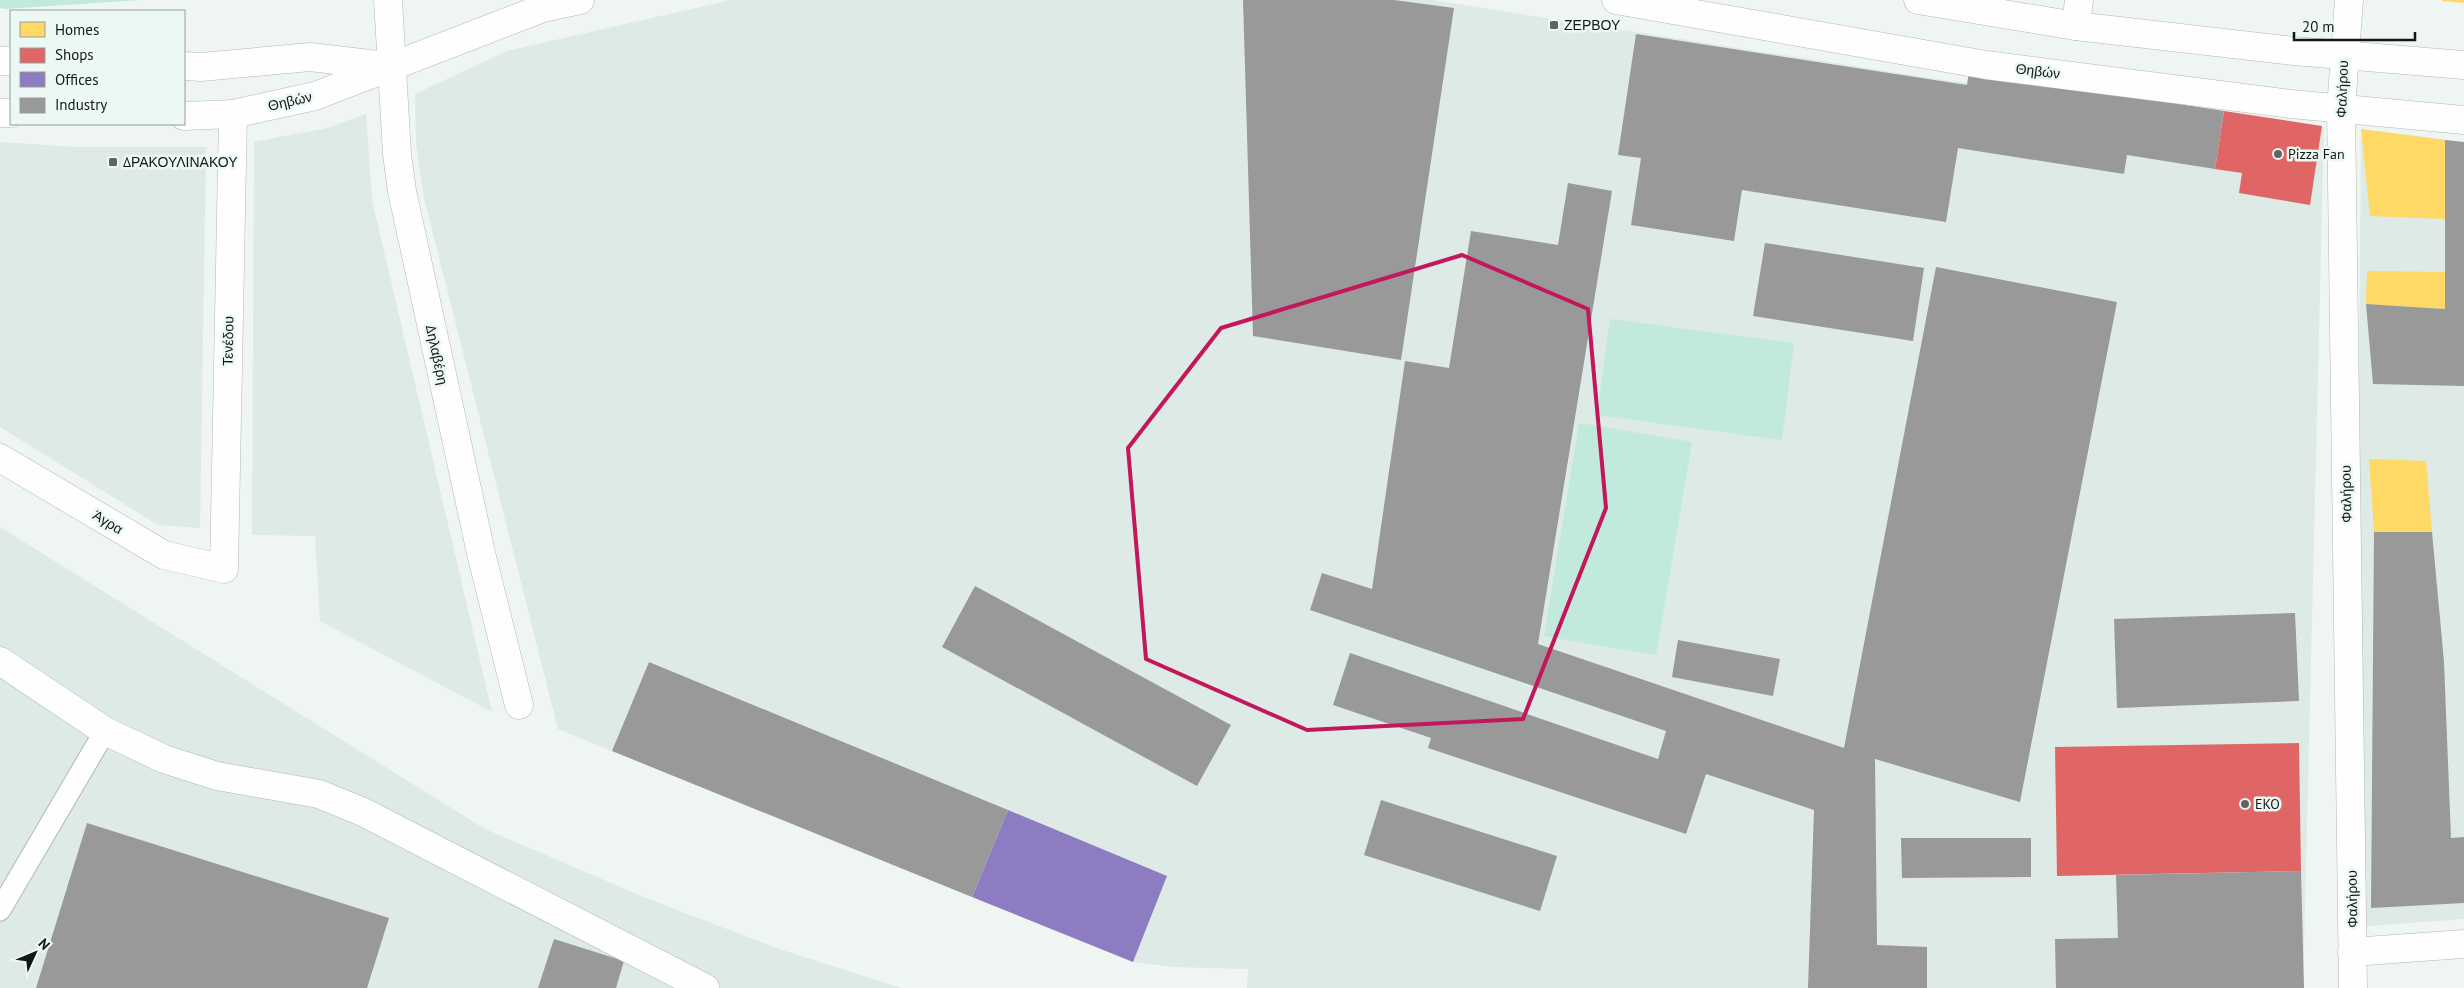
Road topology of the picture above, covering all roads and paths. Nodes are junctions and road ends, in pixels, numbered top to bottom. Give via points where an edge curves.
1 (388, 0) edge
2 (580, 0) edge
3 (1616, 0) edge
4 (2349, 0) edge
5 (1935, 1) edge
6 (547, 4) edge
7 (2077, 13) edge
8 (2344, 55) junction
9 (185, 66) edge
10 (2464, 66) edge
11 (391, 67) junction
12 (2341, 109) junction
13 (233, 114) junction
14 (185, 116) edge
15 (2464, 120) edge
16 (0, 458) edge
17 (224, 569) joint
18 (0, 661) edge
19 (519, 705) dead end
20 (105, 731) junction
21 (0, 910) edge
22 (2464, 944) edge
23 (2352, 952) junction
24 (705, 988) edge
25 (2353, 988) edge

1 - 11 street, Δηλαβέρη
2 - 6 street, Θηβών
3 - 12 street, Θηβών via 1986,65
4 - 8 street, Φαλήρου
5 - 7 street
6 - 11 street, Θηβών
7 - 8 street
8 - 10 street
8 - 12 street, Φαλήρου
9 - 11 street, Θηβών via 310,56
11 - 13 street, Θηβών via 315,96
11 - 19 street, Δηλαβέρη via 402,191 481,553
12 - 15 street, Θηβών
12 - 23 street, Φαλήρου
13 - 14 street, Θηβών
13 - 17 street, Τενέδου
16 - 17 street, Άγρα via 164,555
18 - 20 street
20 - 21 lane
20 - 24 street via 164,758 216,776 319,794 363,812
22 - 23 street
23 - 25 street, Φαλήρου

